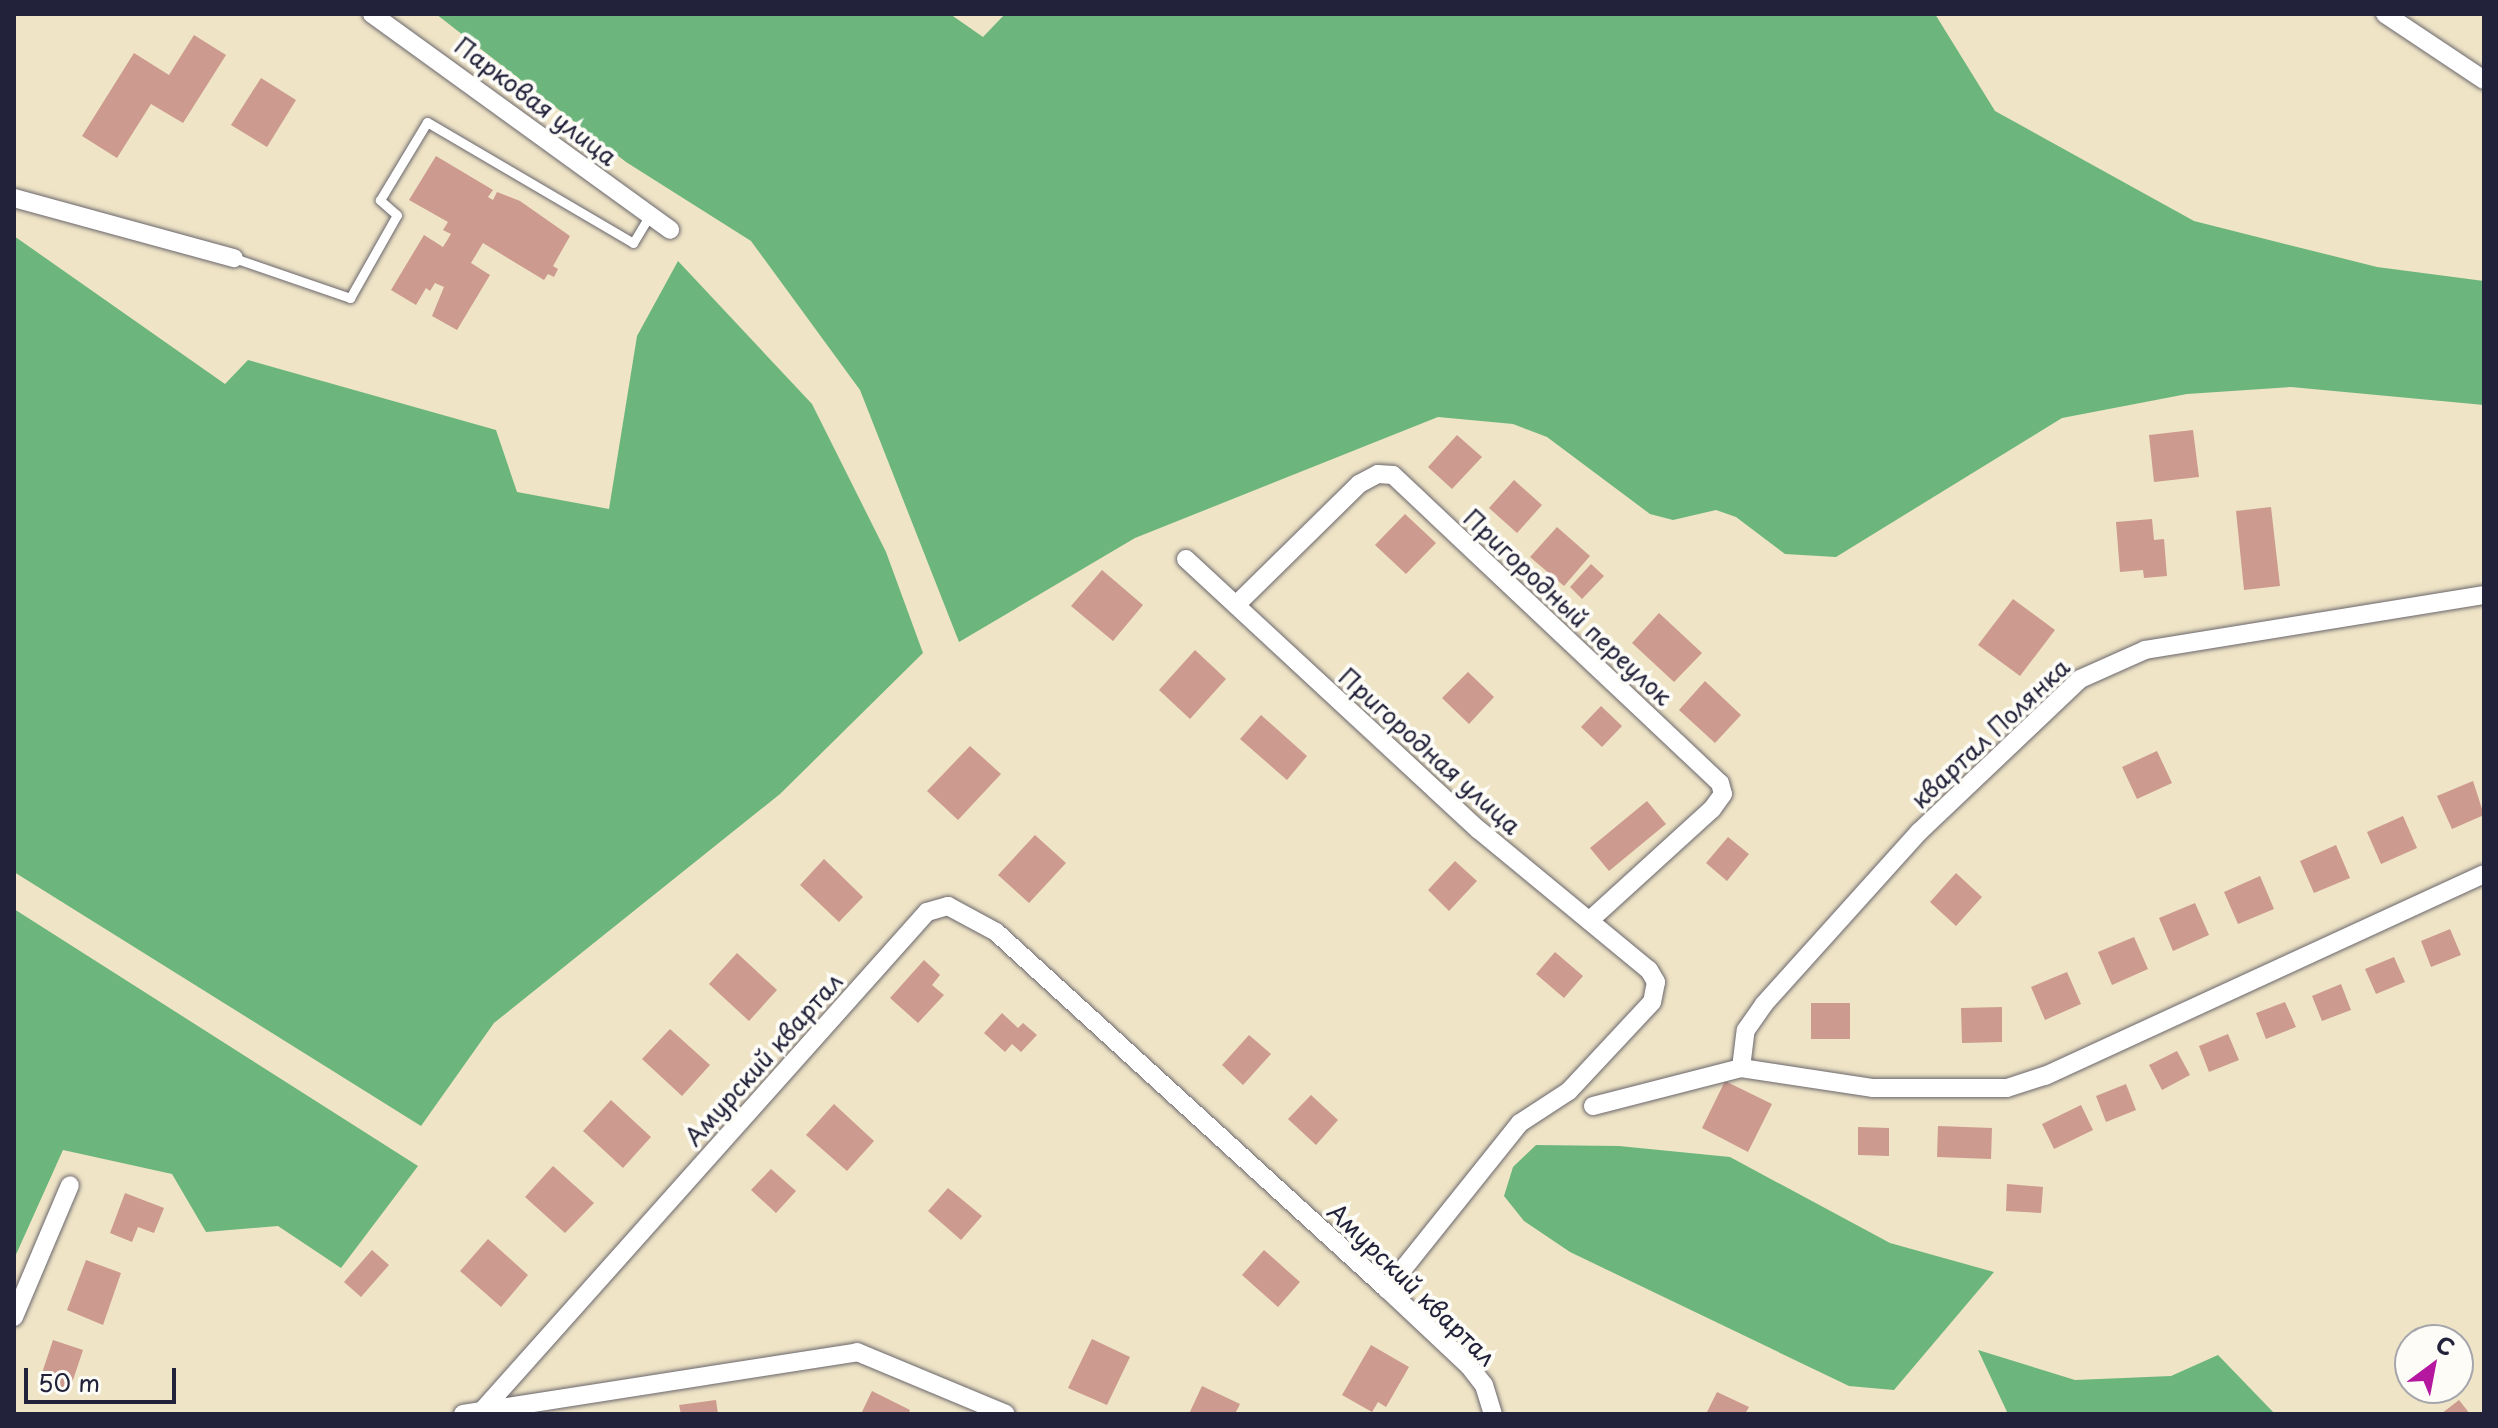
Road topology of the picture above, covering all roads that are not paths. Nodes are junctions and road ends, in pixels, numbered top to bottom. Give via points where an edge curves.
1 (372, 14) edge
2 (2385, 14) edge
3 (2484, 80) edge
4 (14, 198) edge
5 (650, 215) junction
6 (670, 230) dead end
7 (234, 258) joint
8 (1186, 559) dead end
9 (2484, 595) edge
10 (1236, 605) junction
11 (2484, 874) edge
12 (1589, 921) junction
13 (1741, 1068) junction
14 (1593, 1106) dead end
15 (70, 1185) dead end
16 (1387, 1289) junction
17 (14, 1317) edge
18 (472, 1413) edge
19 (1006, 1414) edge
20 (1493, 1414) edge

1 - 5 street, Парковая улица
2 - 3 street
4 - 7 street
5 - 6 street, Парковая улица
5 - 7 lane via 633,243 427,122 380,200 397,215 350,298
8 - 10 street, Пригородная улица
9 - 13 street, квартал Полянка via 2145,650 2080,679 1919,832 1764,1004 1746,1030
10 - 12 street, Пригородная улица via 1479,830
10 - 12 street, Пригородный переулок via 1359,484 1378,474 1393,475 1720,783 1723,794 1712,809
11 - 13 street via 2045,1076 2007,1088 1873,1088
12 - 16 street, Пригородная улица via 1649,970 1656,982 1652,1002 1569,1091 1520,1123
13 - 14 street
15 - 17 street
16 - 18 street, Амурский квартал via 996,932 948,906 927,912
16 - 20 street, Амурский квартал via 1469,1366 1484,1385
18 - 19 street, Амурский квартал via 857,1352

